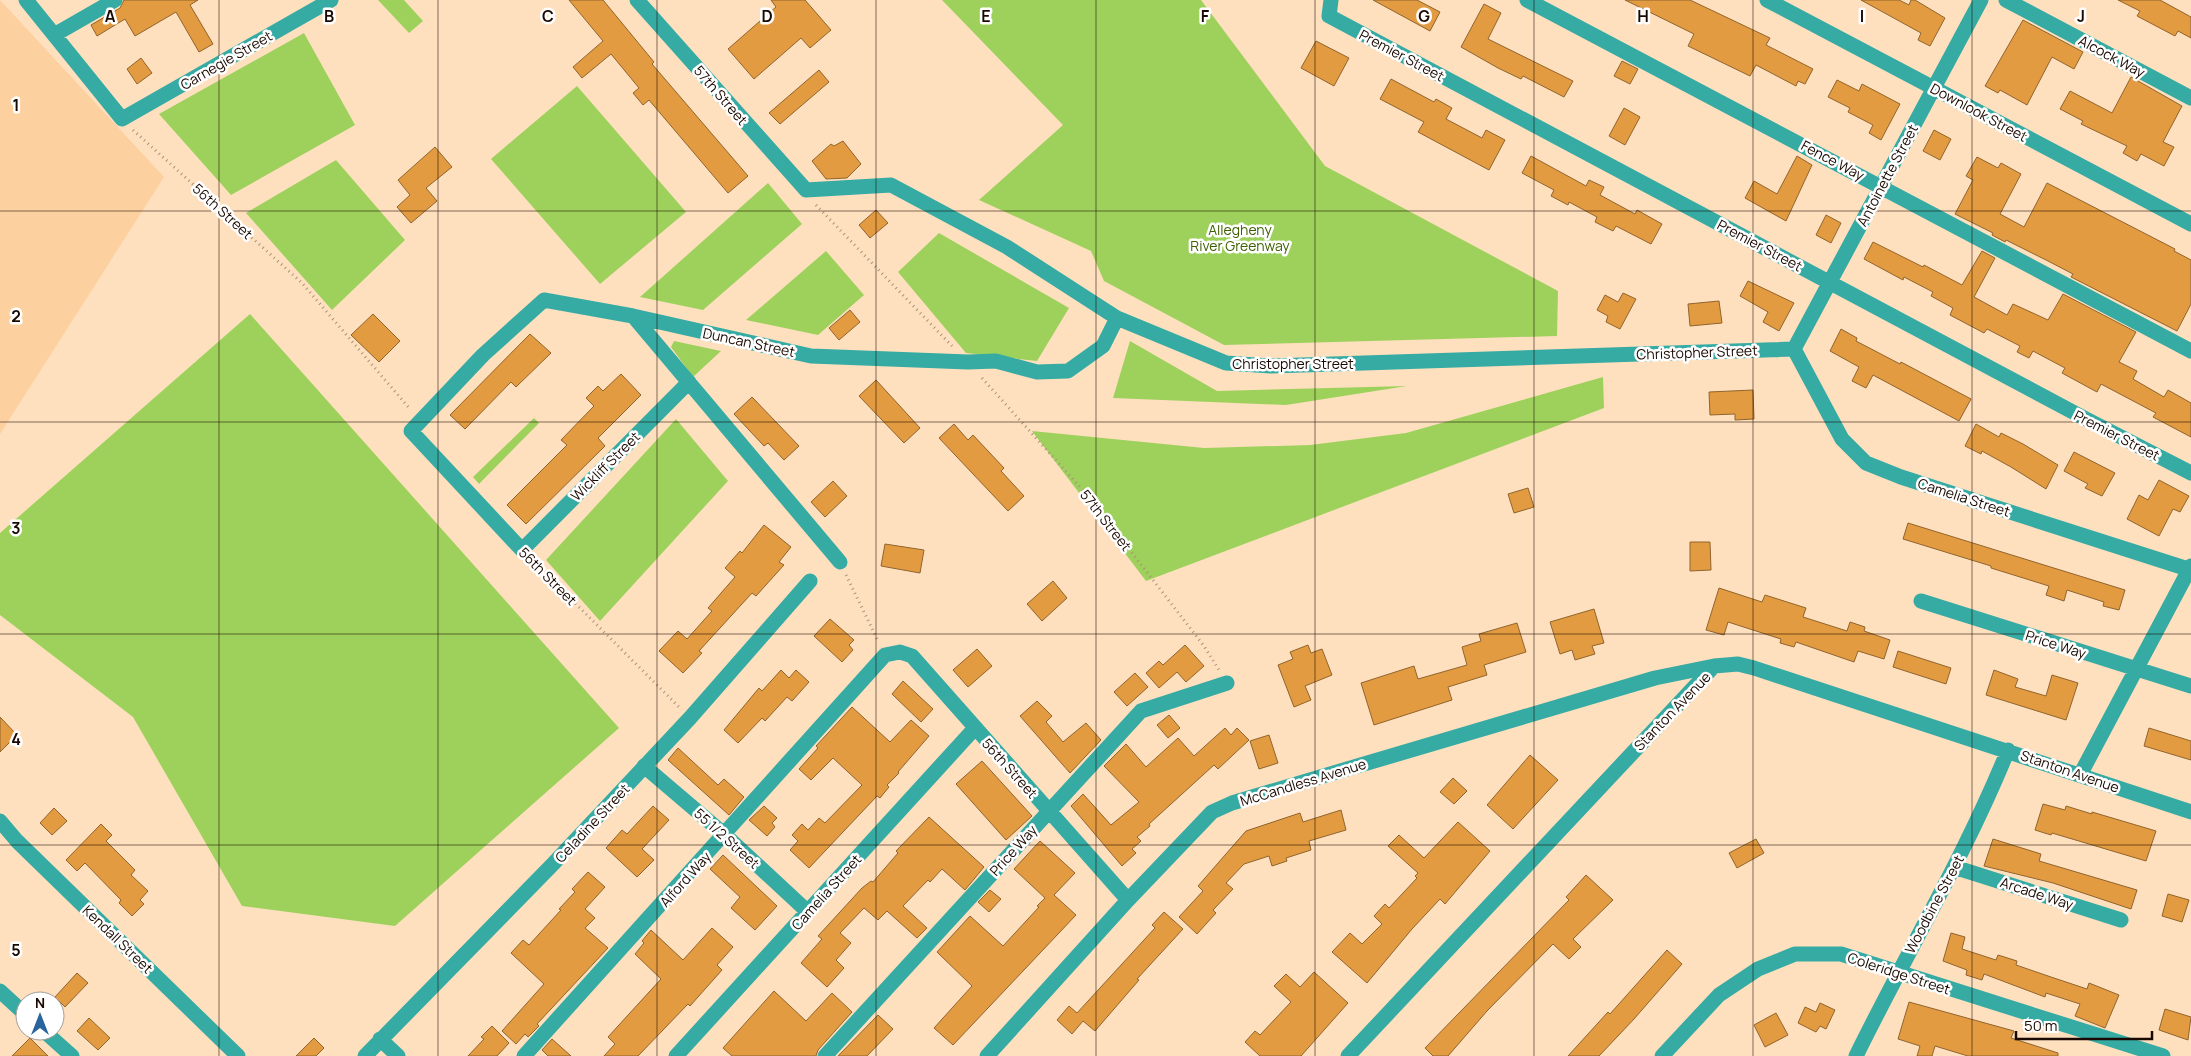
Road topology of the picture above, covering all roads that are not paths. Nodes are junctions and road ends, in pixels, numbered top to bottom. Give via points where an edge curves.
1 (26, 0) edge
2 (115, 0) edge
3 (331, 0) edge
4 (637, 0) edge
5 (1331, 0) edge
6 (1527, 0) edge
7 (1768, 0) edge
8 (1981, 0) edge
9 (2006, 0) edge
10 (54, 35) junction
11 (1934, 87) junction
12 (2191, 98) edge
13 (1881, 185) junction
14 (809, 194) joint
15 (2191, 224) edge
16 (1831, 283) junction
17 (633, 316) junction
18 (1117, 318) junction
19 (1794, 350) junction
20 (2191, 351) edge
21 (689, 382) junction
22 (416, 427) joint
23 (2191, 473) edge
24 (522, 550) joint
25 (840, 562) road end
26 (2190, 569) edge
27 (810, 581) dead end
28 (1921, 601) dead end
29 (885, 655) joint
30 (1714, 666) junction
31 (2136, 669) junction
32 (1227, 683) road end
33 (2191, 686) edge
34 (975, 728) junction
35 (2008, 750) junction
36 (644, 766) junction
37 (2080, 775) junction
38 (1049, 812) junction
39 (2191, 812) edge
40 (0, 821) edge
41 (725, 835) junction
42 (1954, 867) junction
43 (1128, 900) junction
44 (808, 912) junction
45 (2121, 920) dead end
46 (1896, 973) junction
47 (0, 991) edge
48 (15, 1005) edge
49 (380, 1039) junction
50 (55, 1041) edge
51 (72, 1056) edge
52 (238, 1056) edge
53 (365, 1056) edge
54 (398, 1056) edge
55 (524, 1056) edge
56 (676, 1056) edge
57 (825, 1056) edge
58 (987, 1056) edge
59 (1348, 1056) edge
60 (1662, 1056) edge
61 (1856, 1056) edge
62 (2163, 1056) edge

1 - 10 street
2 - 10 street
3 - 10 street, Carnegie Street via 122,119
4 - 14 street, 57th Street
5 - 16 street, Premier Street via 1329,16
6 - 13 street, Fence Way
7 - 11 street, Downlook Street
8 - 11 street, Antoinette Street
9 - 12 street, Alcock Way
11 - 13 street, Antoinette Street
11 - 15 street, Downlook Street
13 - 16 street, Antoinette Street
13 - 20 street, Fence Way
14 - 18 street, Christopher Street via 891,185 1007,247
16 - 19 street, Antoinette Street
16 - 23 street, Premier Street
17 - 18 street, Duncan Street via 811,356 996,361 1037,372 1068,371 1103,346
17 - 21 street
17 - 22 street, Duncan Street via 544,300 483,355
18 - 19 street, Christopher Street via 1226,363 1262,365
19 - 26 street, Camelia Street via 1842,439 1866,463
21 - 24 street, Wickliff Street
21 - 25 street
22 - 24 street, 56th Street
26 - 31 street
27 - 36 street, Celadine Street
28 - 31 street, Price Way
29 - 34 street, 56th Street via 900,652 912,656
29 - 41 street, Alford Way
30 - 35 street, Stanton Avenue via 1738,664
30 - 43 street, McCandless Avenue via 1655,678 1232,803 1212,812
30 - 59 street, Stanton Avenue
31 - 33 street, Price Way
31 - 37 street
32 - 38 street, Price Way via 1140,711
34 - 38 street, 56th Street
34 - 44 street, Camelia Street
35 - 37 street, Stanton Avenue
35 - 42 street, Woodbine Street
36 - 41 street, 55 1/2 Street
36 - 49 street, Celadine Street via 553,864
37 - 39 street, Stanton Avenue
38 - 43 street, 56th Street
38 - 57 street, Price Way
40 - 52 street, Kendall Street
41 - 44 street, 55 1/2 Street
41 - 55 street, Alford Way
42 - 45 street, Arcade Way
42 - 46 street, Woodbine Street
43 - 58 street, McCandless Avenue
44 - 56 street, Camelia Street
46 - 60 street, Coleridge Street via 1842,954 1795,954 1758,969 1719,995
46 - 61 street, Woodbine Street
46 - 62 street, Coleridge Street
47 - 48 street
49 - 53 street, Celadine Street
49 - 54 street
50 - 51 street

